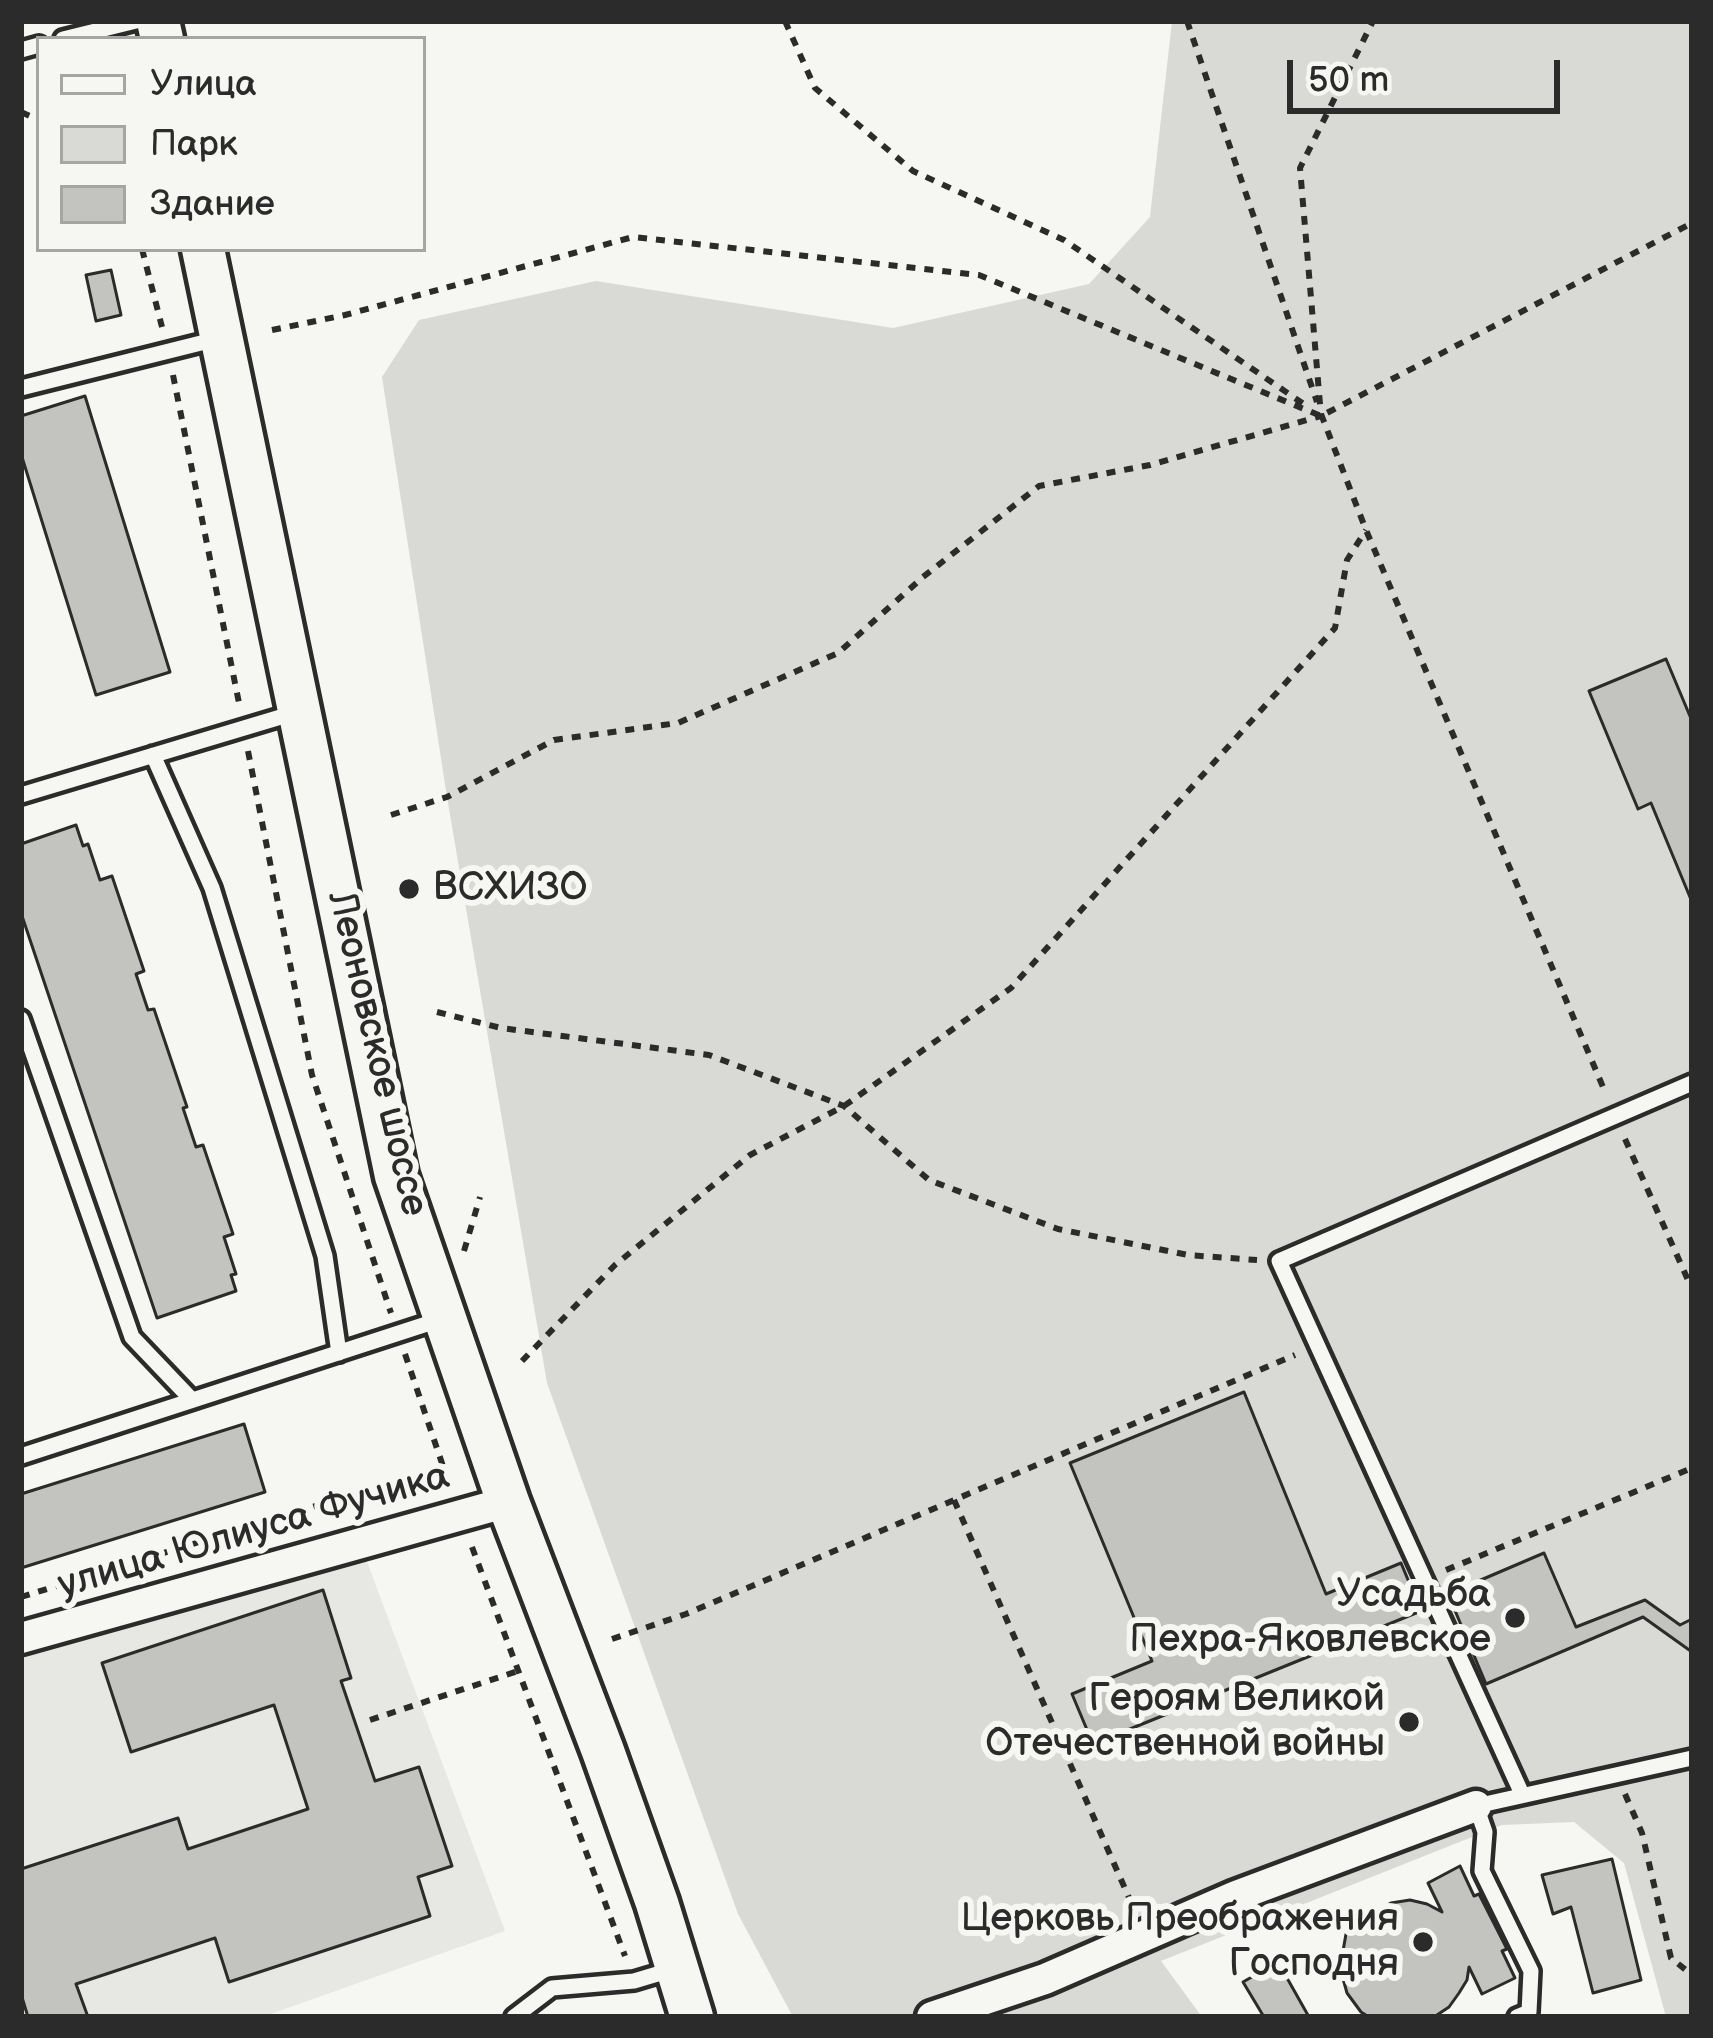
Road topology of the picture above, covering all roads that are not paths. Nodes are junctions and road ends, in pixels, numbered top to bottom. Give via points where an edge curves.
1 (136, 21) edge
2 (84, 27) edge
3 (204, 252) edge
4 (220, 338) junction
5 (21, 388) edge
6 (300, 711) junction
7 (153, 755) junction
8 (21, 795) edge
9 (21, 1019) edge
10 (1692, 1083) edge
11 (445, 1318) junction
12 (339, 1353) junction
13 (192, 1400) junction
14 (21, 1456) edge
15 (508, 1502) junction
16 (21, 1638) edge
17 (1692, 1758) edge
18 (1522, 1794) junction
19 (1476, 1806) junction
20 (657, 1903) junction
21 (677, 1969) junction
22 (514, 2017) edge
23 (692, 2017) edge
24 (710, 2017) edge
25 (932, 2017) edge
26 (1517, 2017) edge

1 - 2 lane
3 - 4 main road, Леоновское шоссе
4 - 5 lane
4 - 6 main road, Леоновское шоссе
6 - 7 lane
6 - 11 main road, Леоновское шоссе via 396,1176
7 - 8 lane
7 - 12 lane via 212,888 325,1256
9 - 13 lane via 133,1337
10 - 18 lane via 1279,1261
11 - 12 lane
11 - 15 main road, Леоновское шоссе
12 - 13 lane
13 - 14 lane
15 - 16 street, улица Юлиуса Фучика
15 - 20 main road, Леоновское шоссе
17 - 18 lane
18 - 19 lane
19 - 25 street
19 - 26 lane via 1485,1832 1482,1871 1531,1971 1529,2012
20 - 21 main road, Леоновское шоссе
20 - 24 main road, Леоновское шоссе
21 - 22 lane via 552,1988
21 - 23 main road, Леоновское шоссе

